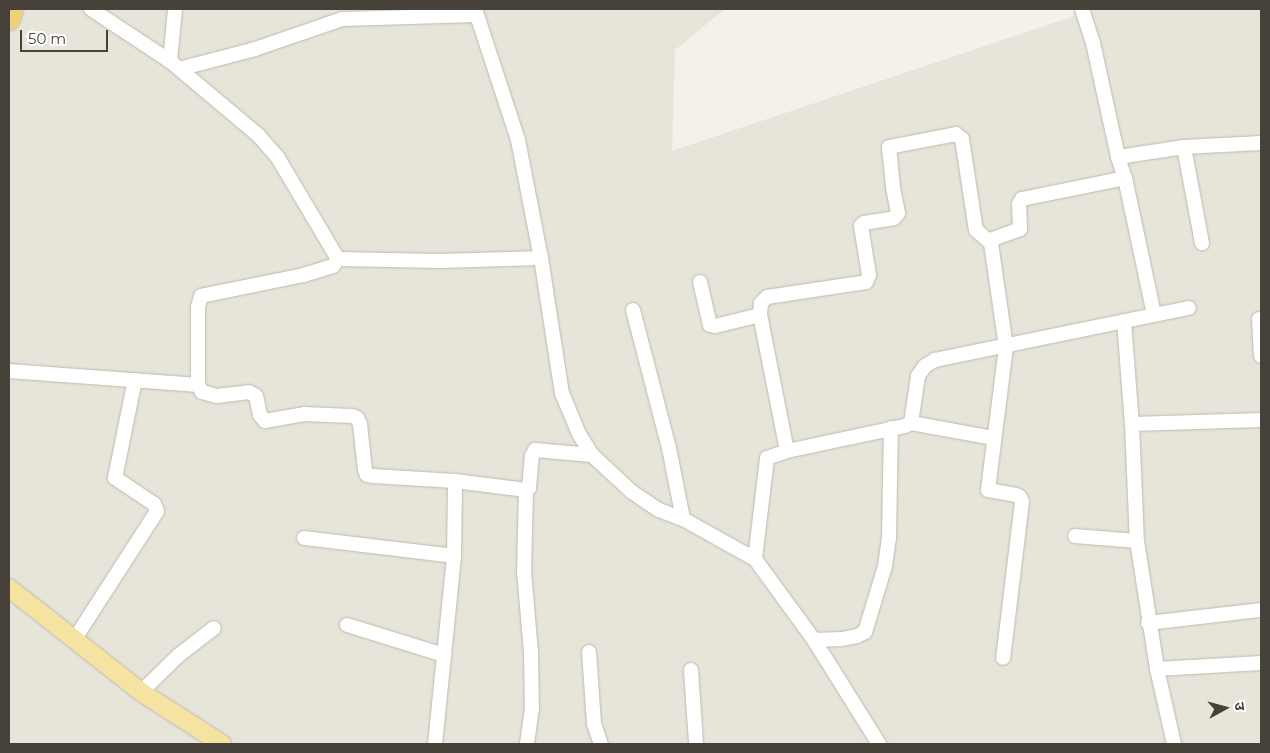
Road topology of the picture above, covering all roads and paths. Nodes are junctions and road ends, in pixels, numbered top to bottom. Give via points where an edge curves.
1 (12, 9) edge
2 (91, 9) edge
3 (175, 9) edge
4 (1082, 9) edge
5 (476, 12) edge
6 (9, 19) edge
7 (175, 65) junction
8 (1261, 143) edge
9 (1184, 147) junction
10 (1118, 157) junction
11 (1124, 178) junction
12 (990, 240) junction
13 (1202, 243) dead end
14 (541, 258) junction
15 (338, 259) junction
16 (700, 282) dead end
17 (1189, 308) dead end
18 (633, 310) dead end
19 (1154, 314) junction
20 (760, 315) junction
21 (1259, 319) dead end
22 (1124, 321) junction
23 (1006, 347) junction
24 (1261, 356) edge
25 (9, 371) edge
26 (135, 380) junction
27 (198, 385) junction
28 (1261, 420) edge
29 (911, 423) junction
30 (1132, 424) junction
31 (891, 428) junction
32 (993, 438) junction
33 (787, 451) junction
34 (592, 455) junction
35 (456, 481) junction
36 (526, 490) junction
37 (683, 519) junction
38 (1075, 536) dead end
39 (304, 538) dead end
40 (1137, 541) junction
41 (454, 556) junction
42 (755, 559) junction
43 (9, 588) edge
44 (1261, 610) edge
45 (1148, 623) junction
46 (347, 625) dead end
47 (214, 628) dead end
48 (74, 640) junction
49 (814, 640) junction
50 (589, 652) dead end
51 (444, 655) junction
52 (1003, 658) dead end
53 (1261, 663) edge
54 (691, 670) dead end
55 (1157, 670) junction
56 (141, 692) junction
57 (222, 744) edge
58 (434, 744) edge
59 (527, 744) edge
60 (601, 744) edge
61 (696, 744) edge
62 (879, 744) edge
63 (1174, 744) edge

1 - 6 highway
2 - 7 street
3 - 7 street
4 - 10 street via 1093,43
5 - 7 street via 342,19 255,49
5 - 14 street via 518,140
7 - 15 street via 259,136 278,158
8 - 9 street
9 - 10 street
9 - 13 street
10 - 11 street
11 - 12 street via 1022,199 1019,204 1020,229
11 - 19 street
12 - 20 street via 976,230 959,135 890,146 898,213 894,218 861,226 868,279 862,283 767,297 761,303
12 - 23 street
14 - 15 street via 441,261
14 - 34 street via 562,393 579,434
15 - 27 street via 333,266 304,275 202,296 198,306
16 - 20 street via 710,325
17 - 19 street
18 - 37 street via 669,448
19 - 22 street
20 - 33 street
21 - 24 street
22 - 23 street
22 - 30 street
23 - 29 street via 935,360 925,366 918,376
23 - 32 street
25 - 26 street
26 - 27 street
26 - 48 street via 115,478 154,504 157,511
27 - 35 street via 202,392 217,396 250,392 256,396 260,415 265,421 305,414 352,416 360,424 367,474
28 - 30 street
29 - 31 street
29 - 32 street
30 - 40 street
31 - 33 street
31 - 49 street via 890,538 865,632 842,639
32 - 52 street via 988,490 1016,495 1022,502
33 - 42 street via 767,458
34 - 36 street via 535,450
34 - 37 street via 632,492 659,510
35 - 36 street
35 - 41 street
36 - 59 street via 524,571 532,708
37 - 42 street
38 - 40 street
39 - 41 street
40 - 45 street
41 - 51 street
42 - 49 street
43 - 48 main road
44 - 45 street
45 - 55 street
46 - 51 street
47 - 56 street via 178,655
48 - 56 main road
49 - 62 street
50 - 60 street via 594,724
51 - 58 street
53 - 55 street
54 - 61 street
55 - 63 street
56 - 57 main road

